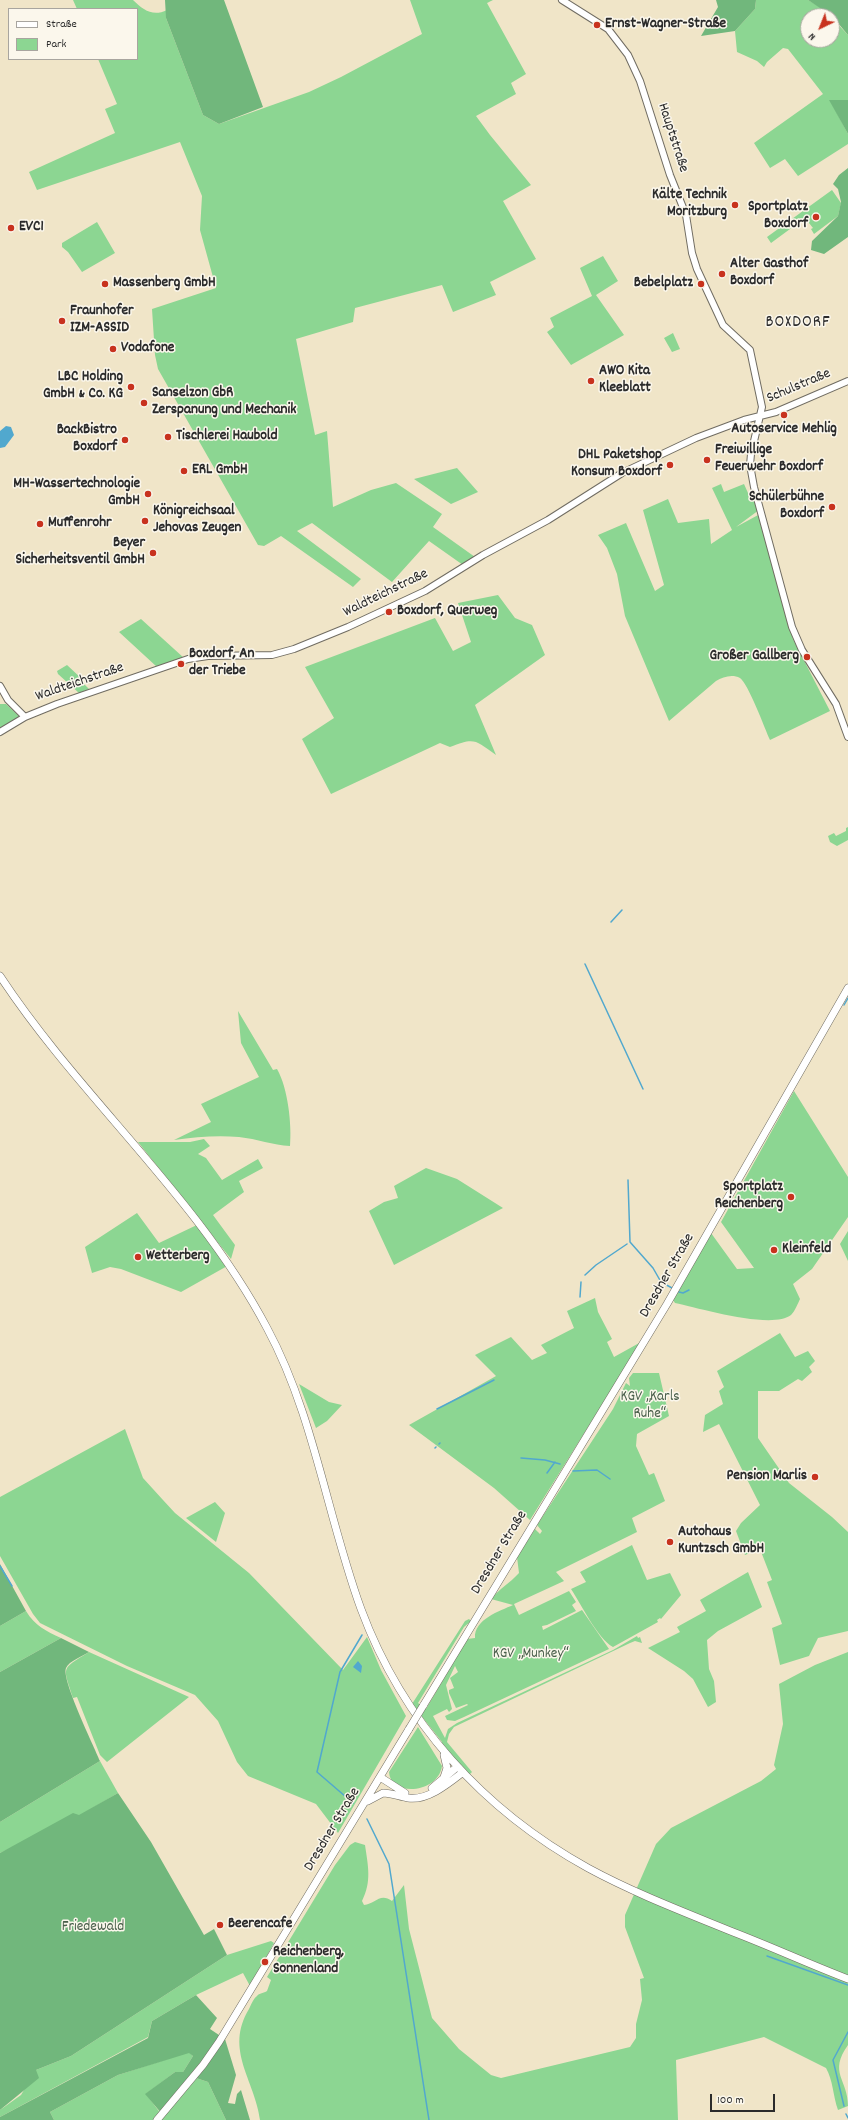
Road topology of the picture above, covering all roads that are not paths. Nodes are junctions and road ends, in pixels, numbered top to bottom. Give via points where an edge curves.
1 (562, 0) edge
2 (848, 381) edge
3 (761, 417) junction
4 (0, 686) edge
5 (25, 717) junction
6 (0, 732) edge
7 (848, 737) edge
8 (0, 976) edge
9 (848, 988) edge
10 (444, 1752) junction
11 (459, 1770) junction
12 (378, 1780) junction
13 (442, 1781) junction
14 (390, 1793) junction
15 (361, 1809) junction
16 (848, 1979) edge
17 (157, 2120) edge

1 - 3 street, Hauptstraße via 608,29 622,46 636,71 670,176 686,215 694,261 723,325 745,344 752,356 762,407
2 - 3 street, Schulstraße
3 - 5 street, Waldteichstraße via 744,420 696,438 622,473 425,592 348,627 272,655 208,656 188,660 103,687
3 - 7 street via 752,446 750,465 788,615 802,650 839,709
4 - 5 street via 8,700
5 - 6 street, Waldteichstraße
8 - 10 main road via 51,1045 215,1246 256,1308 280,1354 297,1399 351,1580 369,1629 397,1687 423,1727
9 - 12 main road, Dresdner Straße, bridge via 664,1309
10 - 11 main road
10 - 13 main road via 447,1772
11 - 13 main road
11 - 14 main road via 436,1790 422,1796 408,1798
11 - 16 main road via 529,1832 581,1864 637,1892
12 - 13 main road via 411,1794 428,1790
12 - 14 main road
12 - 15 main road, Dresdner Straße
14 - 15 main road via 378,1794
15 - 17 main road, Dresdner Straße via 219,2042

